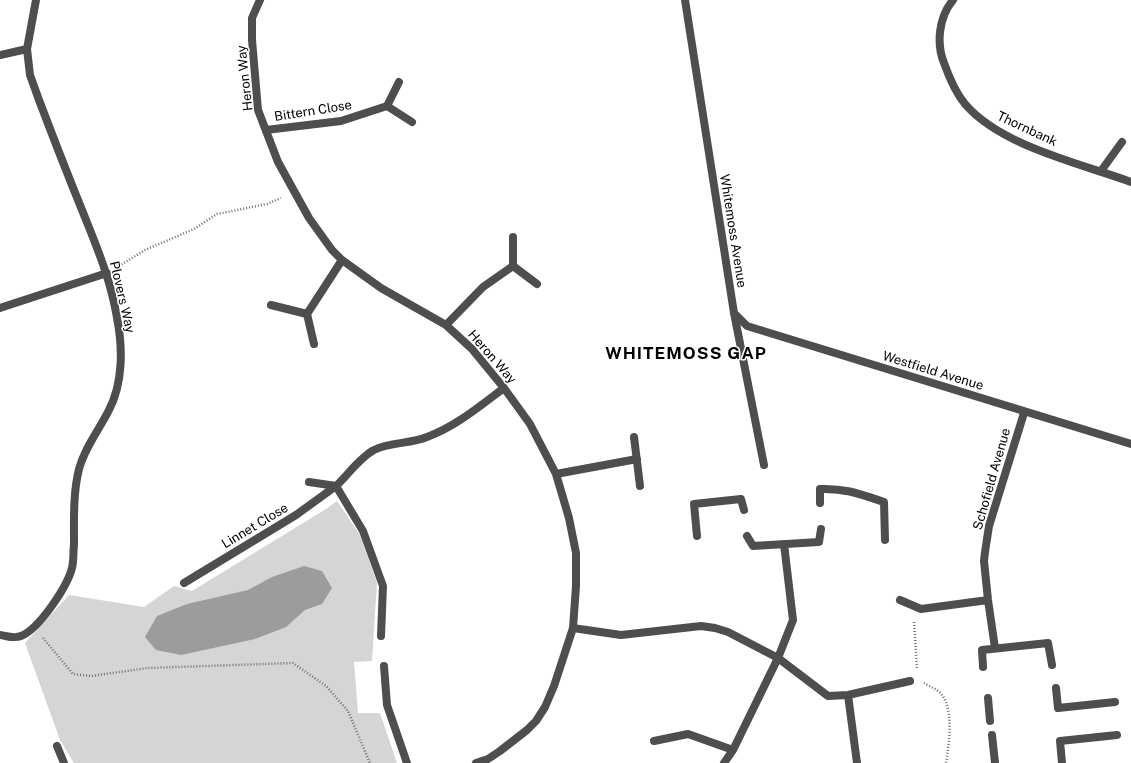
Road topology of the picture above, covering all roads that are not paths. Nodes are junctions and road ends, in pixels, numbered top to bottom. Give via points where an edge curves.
1 (36, 0) edge
2 (260, 0) edge
3 (685, 0) edge
4 (953, 0) edge
5 (27, 49) junction
6 (0, 55) edge
7 (399, 82) dead end
8 (387, 106) junction
9 (412, 122) dead end
10 (266, 130) junction
11 (1122, 142) dead end
12 (1101, 171) junction
13 (1131, 182) edge
14 (513, 237) dead end
15 (342, 260) junction
16 (513, 266) junction
17 (107, 273) junction
18 (537, 284) dead end
19 (270, 305) dead end
20 (0, 308) edge
21 (734, 313) junction
22 (307, 314) junction
23 (446, 326) junction
24 (314, 344) dead end
25 (504, 388) junction
26 (1024, 413) junction
27 (634, 437) dead end
28 (1131, 444) edge
29 (637, 459) junction
30 (764, 465) dead end
31 (556, 474) junction
32 (310, 482) dead end
33 (336, 486) junction
34 (640, 486) dead end
35 (820, 503) dead end
36 (744, 510) dead end
37 (821, 529) dead end
38 (697, 536) dead end
39 (747, 536) dead end
40 (885, 540) dead end
41 (784, 544) junction
42 (184, 583) dead end
43 (900, 600) dead end
44 (988, 600) junction
45 (573, 628) junction
46 (0, 634) edge
47 (381, 636) dead end
48 (995, 648) junction
49 (778, 658) junction
50 (1052, 665) dead end
51 (384, 666) dead end
52 (983, 667) dead end
53 (910, 681) dead end
54 (1056, 688) dead end
55 (848, 695) junction
56 (988, 698) dead end
57 (1115, 702) dead end
58 (990, 721) dead end
59 (992, 735) dead end
60 (1117, 735) dead end
61 (654, 741) dead end
62 (56, 746) dead end
63 (733, 750) junction
64 (64, 763) edge
65 (407, 763) edge
66 (476, 763) edge
67 (724, 763) edge
68 (857, 763) edge
69 (995, 763) edge
70 (1062, 763) edge

1 - 5 street, Plovers Way
2 - 10 street, Heron Way via 252,18 252,40 258,110
3 - 21 street, Whitemoss Avenue
4 - 12 street, Thornbank via 946,11 939,42 949,78 964,103 993,128 1028,146
5 - 6 street
5 - 17 street, Plovers Way via 30,75
7 - 8 street
8 - 9 street
8 - 10 street, Bittern Close via 340,121
10 - 15 street, Heron Way via 278,162 309,218
11 - 12 street
12 - 13 street, Thornbank
14 - 16 street
15 - 22 street
15 - 23 street, Heron Way via 381,288
16 - 18 street
16 - 23 street via 483,287
17 - 20 street
17 - 46 street, Plovers Way via 118,318 120,372 110,410 81,462 76,481 72,568 53,604 34,628 13,638
19 - 22 street
21 - 26 street, Westfield Avenue via 747,326
21 - 30 street, Whitemoss Avenue
22 - 24 street
23 - 25 street, Heron Way via 472,349
25 - 31 street, Heron Way via 530,424
25 - 33 street, Linnet Close via 443,430 426,438 374,450
26 - 28 street, Westfield Avenue
26 - 44 street, Schofield Avenue via 989,526 984,562
27 - 29 street
29 - 31 street
29 - 34 street
31 - 45 street, Heron Way via 576,553
32 - 33 street
33 - 42 street, Linnet Close via 296,515
33 - 47 street via 363,531 383,586
35 - 40 street via 820,488 838,488 884,502
36 - 38 street via 742,499 694,504
37 - 41 street via 819,542
39 - 41 street via 753,546
41 - 49 street via 792,620
43 - 44 street via 921,609
44 - 48 street, Schofield Avenue
45 - 49 street via 621,635 701,626 728,632
45 - 66 street, Heron Way via 554,686 536,721 500,751
48 - 50 street via 1048,643
48 - 52 street via 982,650
49 - 55 street via 828,696
49 - 63 street
51 - 65 street via 387,704
53 - 55 street
54 - 57 street via 1058,708
55 - 68 street
56 - 58 street
59 - 69 street
60 - 70 street via 1060,741
61 - 63 street via 688,734
62 - 64 street
63 - 67 street

